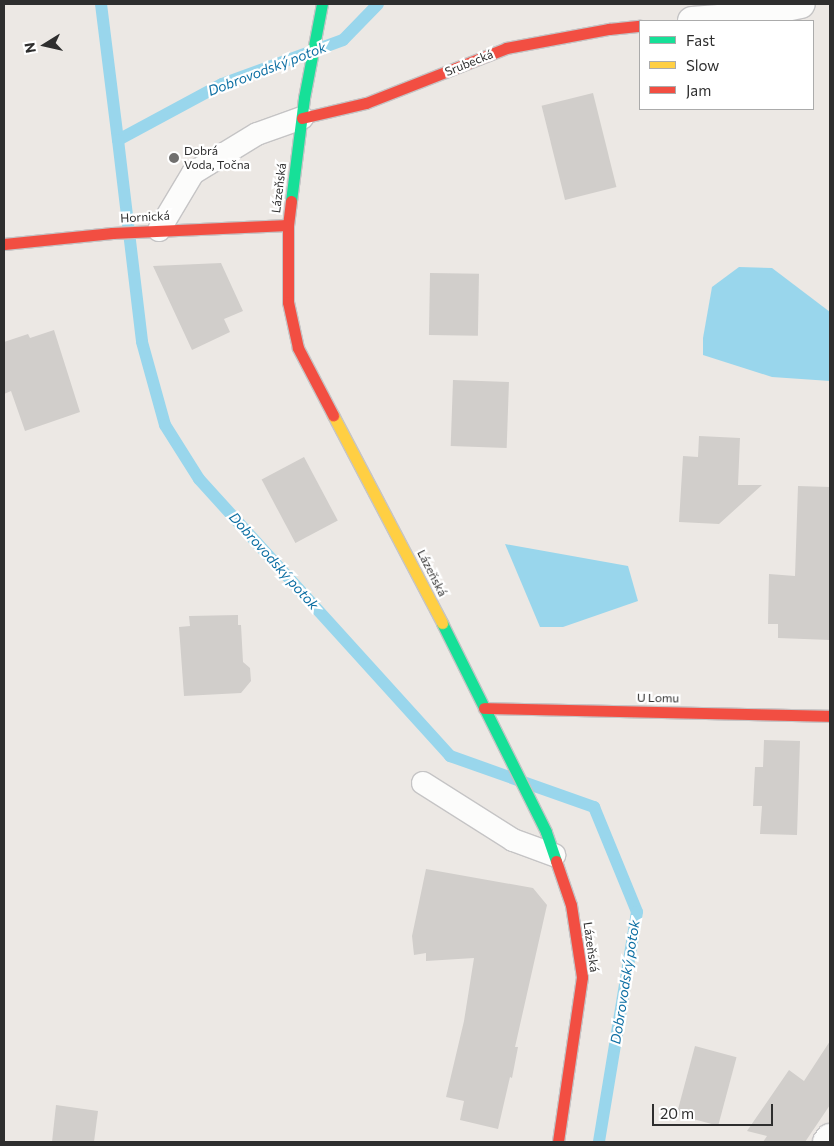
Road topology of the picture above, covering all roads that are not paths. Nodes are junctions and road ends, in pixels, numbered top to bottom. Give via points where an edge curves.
1 (801, 4) edge
2 (321, 8) edge
3 (705, 20) edge
4 (639, 26) edge
5 (303, 108) junction
6 (288, 225) junction
7 (159, 230) junction
8 (4, 244) edge
9 (484, 708) junction
10 (830, 716) edge
11 (423, 782) dead end
12 (554, 855) junction
13 (830, 1138) edge
14 (558, 1142) edge
15 (827, 1142) edge

1 - 3 street
2 - 5 street, Lázeňská
4 - 5 street, Srubecká via 506,48 366,104
5 - 6 street, Lázeňská
5 - 7 lane via 193,173
6 - 7 street, Hornická
6 - 9 street, Lázeňská via 288,302 298,348 412,562
7 - 8 street, Hornická
9 - 10 street, U Lomu
9 - 12 street, Lázeňská via 546,832
11 - 12 lane via 512,840
12 - 14 street, Lázeňská via 571,905 582,976
13 - 15 street

